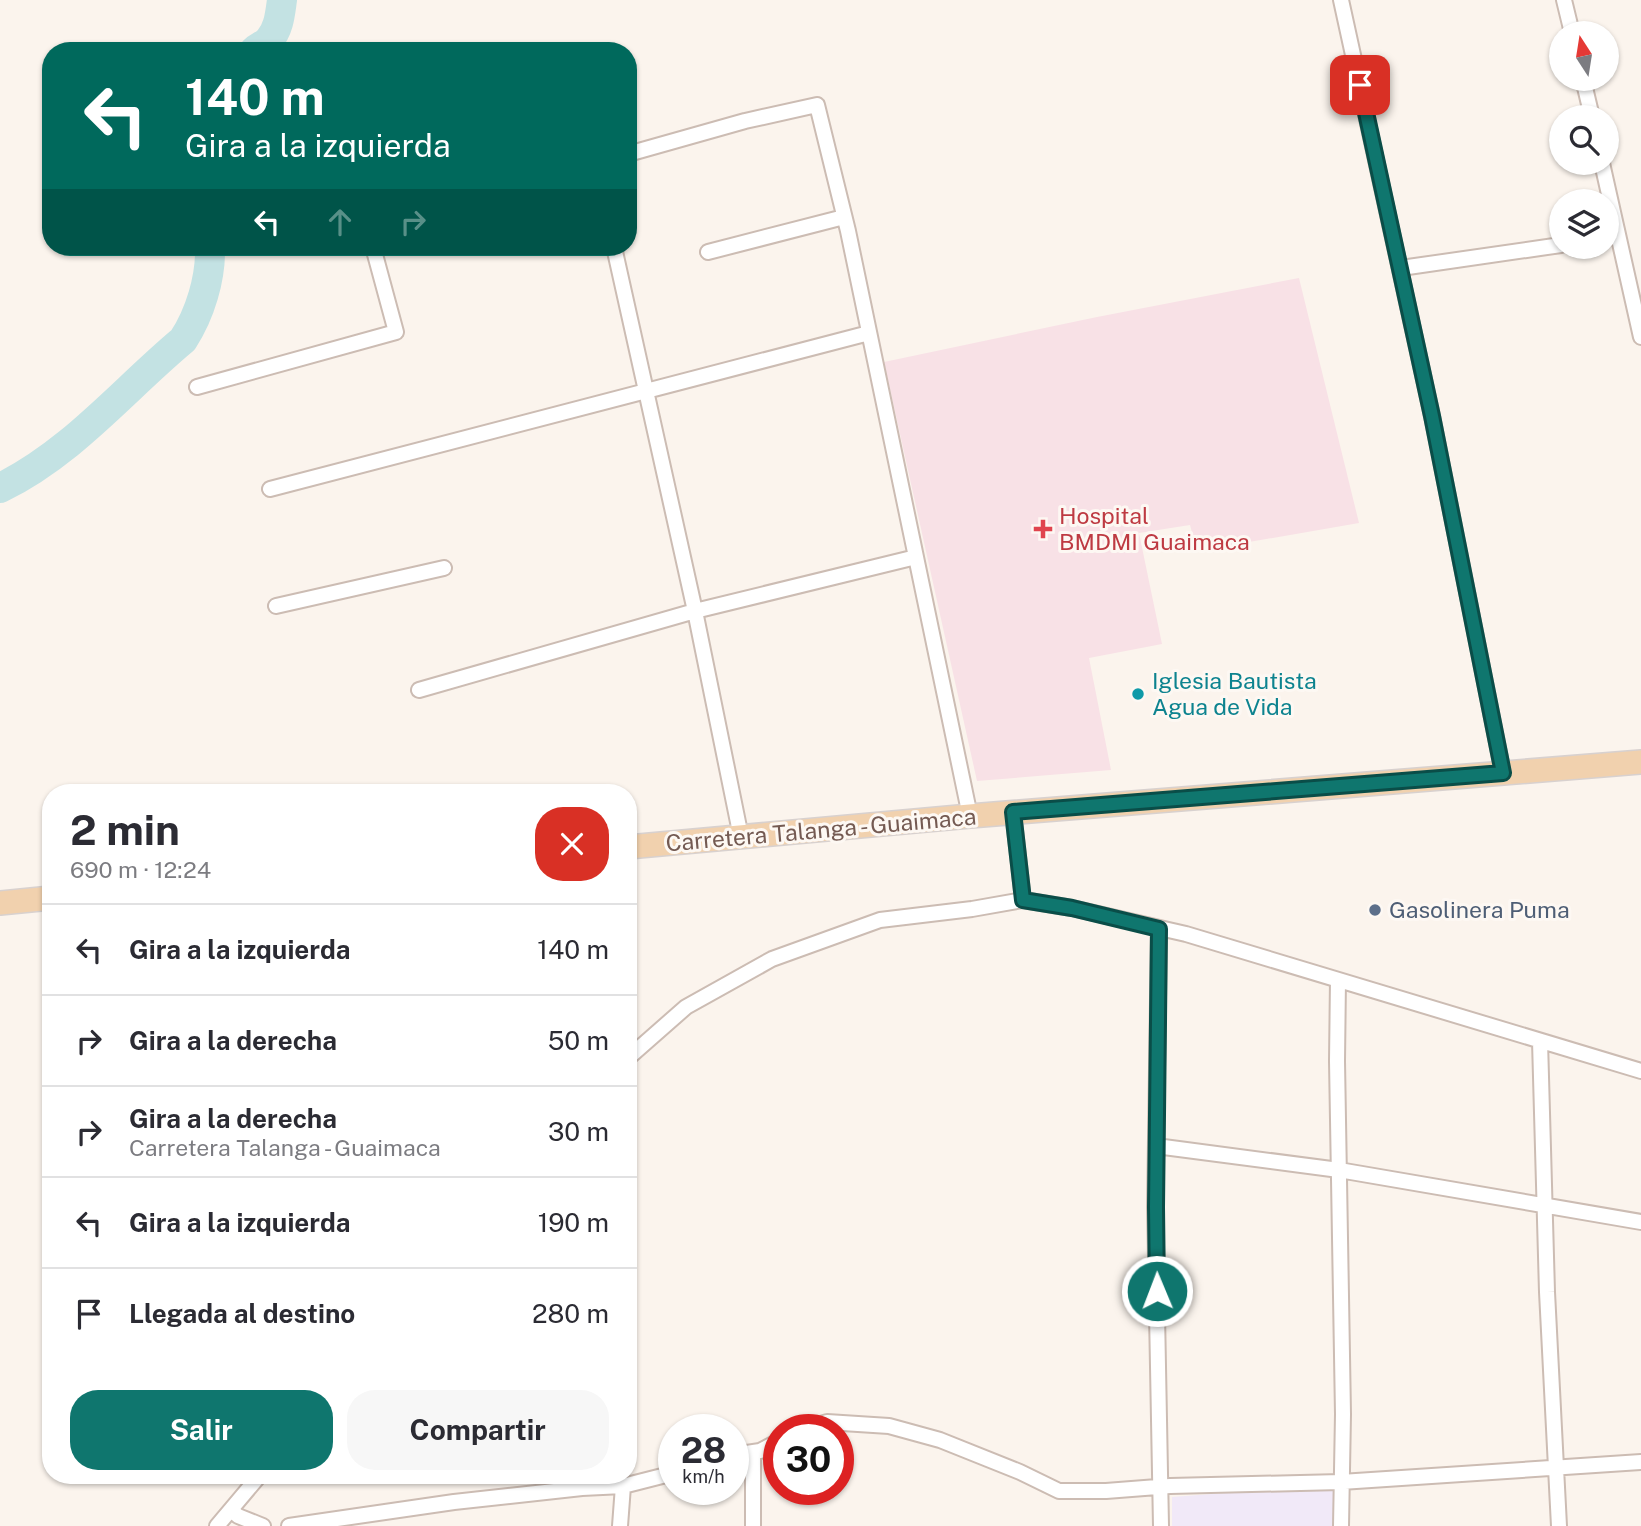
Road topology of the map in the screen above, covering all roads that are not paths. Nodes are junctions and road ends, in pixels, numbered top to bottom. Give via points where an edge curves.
1 (1341, 0) edge
2 (1564, 0) edge
3 (1569, 21) edge
4 (637, 151) edge
5 (844, 217) junction
6 (1549, 247) edge
7 (708, 252) dead end
8 (375, 256) edge
9 (616, 256) edge
10 (1619, 258) edge
11 (1401, 268) junction
12 (869, 332) junction
13 (1641, 337) edge
14 (197, 387) dead end
15 (645, 392) junction
16 (270, 489) dead end
17 (916, 557) junction
18 (444, 568) dead end
19 (276, 606) dead end
20 (695, 611) junction
21 (419, 690) dead end
22 (1641, 762) edge
23 (1503, 773) junction
24 (1013, 812) junction
25 (970, 816) junction
26 (741, 837) junction
27 (637, 846) edge
28 (42, 899) edge
29 (1023, 900) junction
30 (0, 903) edge
31 (1159, 929) junction
32 (1338, 980) junction
33 (1540, 1041) junction
34 (637, 1050) edge
35 (1641, 1071) edge
36 (1156, 1146) junction
37 (1339, 1170) junction
38 (1545, 1205) junction
39 (1641, 1223) edge
40 (854, 1424) edge
41 (763, 1449) edge
42 (753, 1452) junction
43 (749, 1453) edge
44 (1641, 1462) edge
45 (1556, 1469) junction
46 (658, 1477) edge
47 (637, 1482) edge
48 (1341, 1482) junction
49 (253, 1484) edge
50 (630, 1484) edge
51 (622, 1486) junction
52 (1160, 1486) junction
53 (231, 1510) junction
54 (217, 1526) edge
55 (263, 1526) edge
56 (289, 1526) edge
57 (620, 1526) edge
58 (753, 1526) edge
59 (1161, 1526) edge
60 (1341, 1526) edge
61 (1559, 1526) edge

1 - 11 street
2 - 3 street
4 - 5 street via 817,105
5 - 7 street
5 - 12 street
6 - 11 street
8 - 14 street via 396,332
9 - 15 street
10 - 13 street
11 - 23 street
12 - 15 street
12 - 17 street
15 - 16 street
15 - 20 street
17 - 20 street
17 - 25 street
18 - 19 street
20 - 21 street
20 - 26 street
22 - 23 main road, Carretera Talanga - Guaimaca
23 - 24 main road, Carretera Talanga - Guaimaca
24 - 25 main road, Carretera Talanga - Guaimaca
24 - 29 street
25 - 26 main road, Carretera Talanga - Guaimaca
26 - 27 main road, Carretera Talanga - Guaimaca
28 - 30 main road
29 - 31 street
29 - 34 street via 880,920 772,959 686,1007
31 - 32 street
31 - 36 street
32 - 33 street
32 - 37 street
33 - 35 street
33 - 38 street
36 - 37 street
36 - 52 street
37 - 38 street
37 - 48 street
38 - 39 street
38 - 45 street
40 - 52 street via 890,1426 940,1440 1059,1491
41 - 42 street
42 - 43 street
42 - 58 street
44 - 45 street
45 - 48 street
45 - 61 street
46 - 47 street
48 - 52 street
48 - 60 street
49 - 53 street
50 - 51 street
51 - 56 street via 441,1503
51 - 57 street
52 - 59 street
53 - 54 street
53 - 55 street

